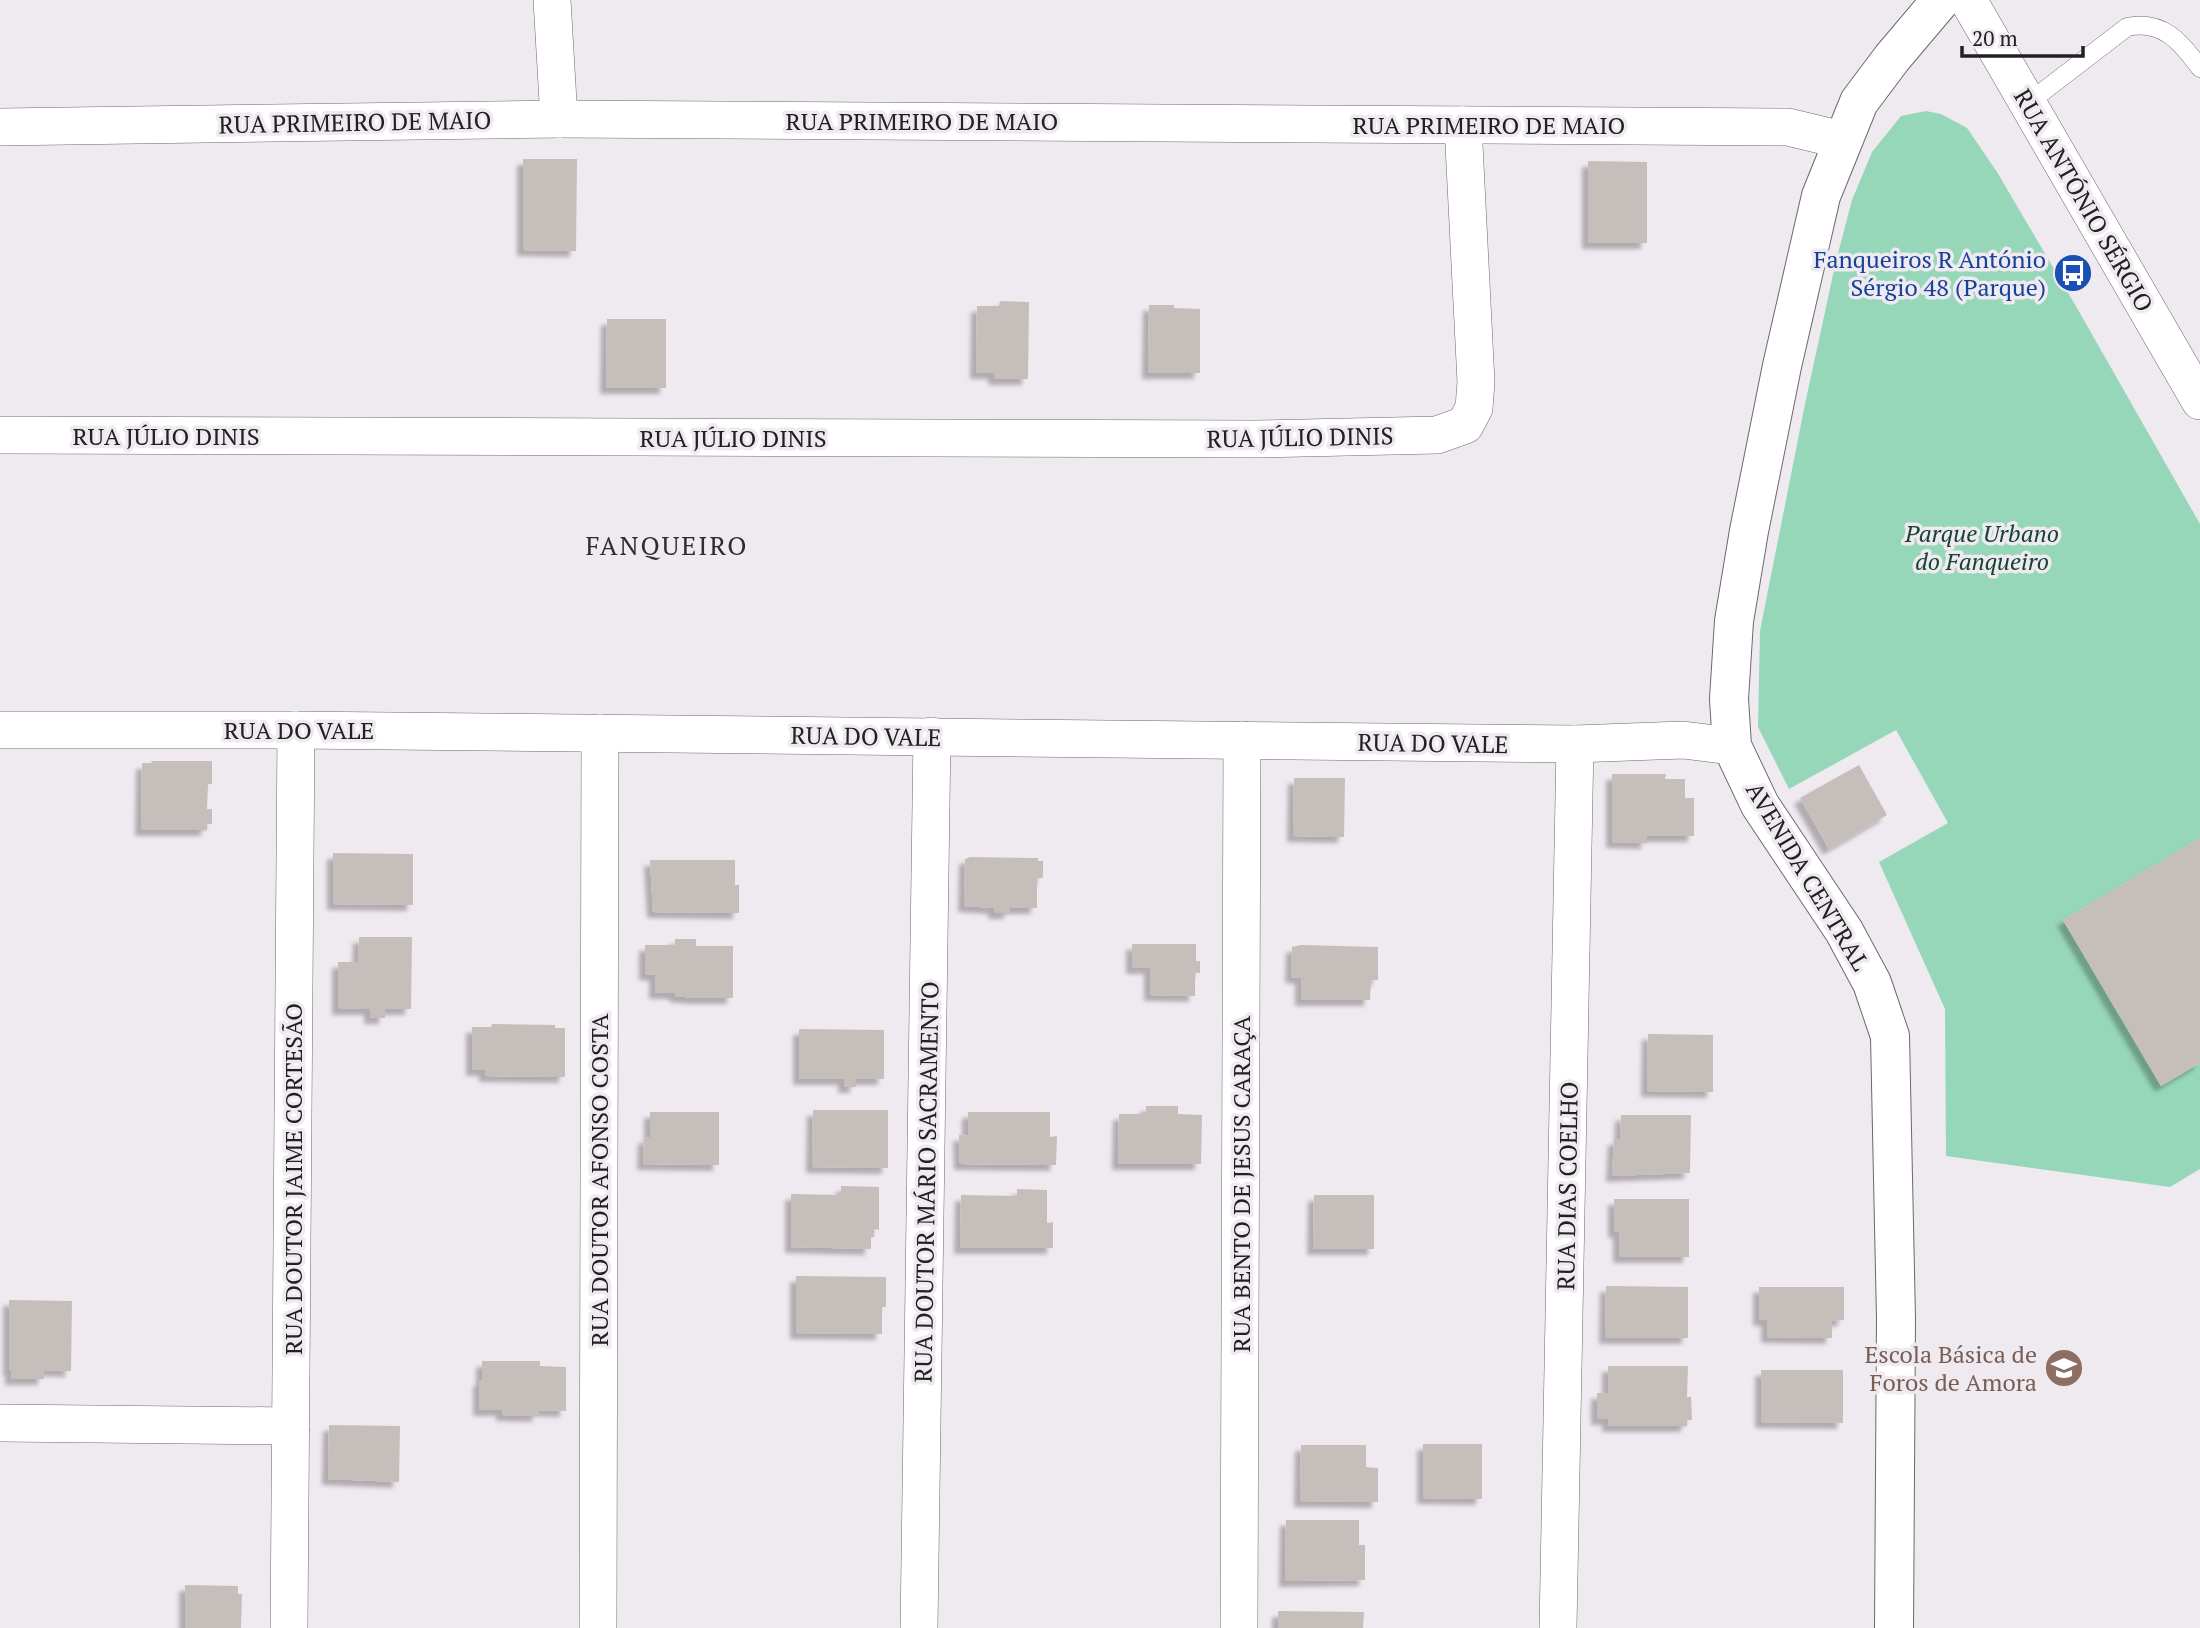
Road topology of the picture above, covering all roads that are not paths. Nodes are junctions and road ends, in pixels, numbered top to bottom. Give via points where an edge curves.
1 (552, 0) edge
2 (1941, 0) edge
3 (1968, 0) edge
4 (2200, 68) edge
5 (2028, 103) junction
6 (559, 119) junction
7 (1463, 125) junction
8 (0, 127) edge
9 (1842, 140) junction
10 (2200, 401) edge
11 (0, 435) edge
12 (0, 730) edge
13 (296, 730) junction
14 (600, 733) junction
15 (932, 736) junction
16 (1242, 740) junction
17 (1575, 744) junction
18 (1732, 746) junction
19 (0, 1423) edge
20 (291, 1426) junction
21 (289, 1628) edge
22 (598, 1628) edge
23 (919, 1628) edge
24 (1239, 1628) edge
25 (1558, 1628) edge
26 (1894, 1628) edge

1 - 6 street
2 - 9 street, AVENIDA CENTRAL via 1859,102
3 - 5 street, RUA ANTÓNIO SÉRGIO
4 - 5 lane via 2183,45 2162,29 2141,24 2127,27
5 - 10 street, RUA ANTÓNIO SÉRGIO
6 - 7 street, RUA PRIMEIRO DE MAIO
6 - 8 street, RUA PRIMEIRO DE MAIO
7 - 9 street, RUA PRIMEIRO DE MAIO via 1788,127
7 - 11 street, RUA JÚLIO DINIS via 1474,408 1465,425 1437,435 1256,439
9 - 18 street, AVENIDA CENTRAL via 1818,209 1749,531 1734,621 1729,699
12 - 13 street, RUA DO VALE
13 - 14 street, RUA DO VALE
13 - 20 street, RUA DOUTOR JAIME CORTESÃO
14 - 15 street, RUA DO VALE
14 - 22 street, RUA DOUTOR AFONSO COSTA
15 - 16 street, RUA DO VALE
15 - 23 street, RUA DOUTOR MÁRIO SACRAMENTO
16 - 17 street, RUA DO VALE
16 - 24 street, RUA BENTO DE JESUS CARAÇA
17 - 18 street, RUA DO VALE via 1683,740
17 - 25 street, RUA DIAS COELHO
18 - 26 street, AVENIDA CENTRAL via 1760,805 1850,941 1872,983 1890,1036 1896,1319
19 - 20 street
20 - 21 street, RUA DOUTOR JAIME CORTESÃO

